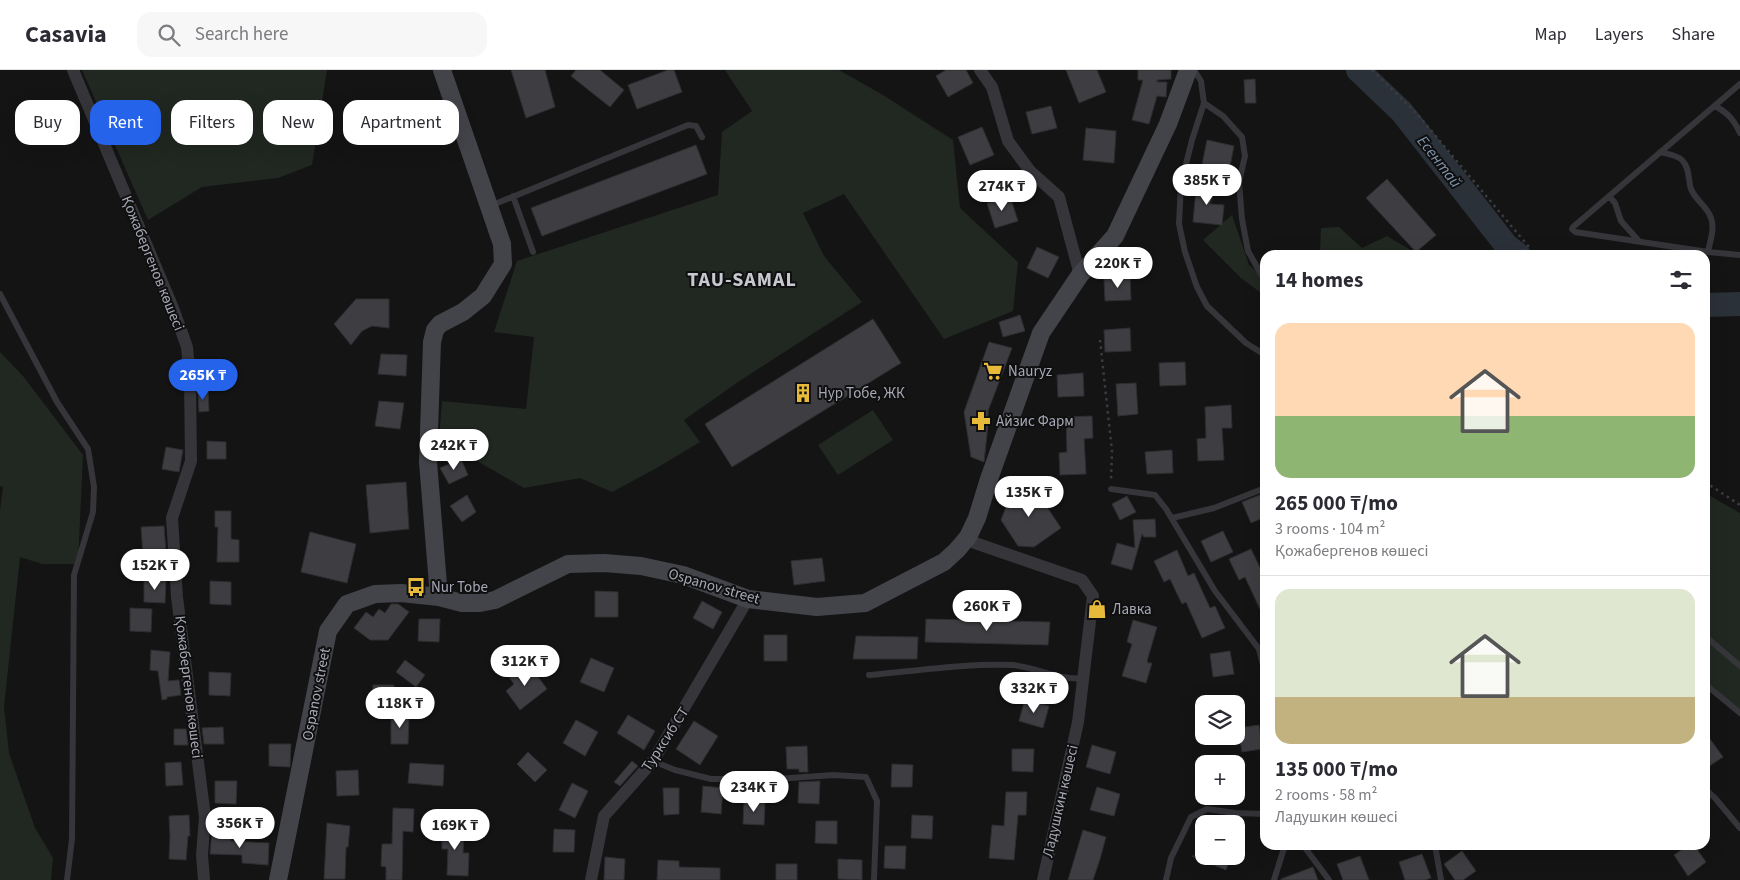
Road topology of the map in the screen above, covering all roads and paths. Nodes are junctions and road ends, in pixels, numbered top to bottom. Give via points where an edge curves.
1 (73, 70) edge
2 (442, 70) edge
3 (980, 70) edge
4 (1188, 70) edge
5 (1194, 70) edge
6 (1372, 70) edge
7 (1740, 84) edge
8 (1204, 103) junction
9 (1715, 106) junction
10 (1740, 133) edge
11 (702, 137) dead end
12 (1660, 152) junction
13 (513, 196) junction
14 (1609, 196) junction
15 (489, 206) junction
16 (1638, 240) junction
17 (1526, 250) edge
18 (1696, 250) edge
19 (1708, 250) edge
20 (533, 252) dead end
21 (1710, 252) edge
22 (1740, 255) edge
23 (1260, 272) edge
24 (1080, 276) junction
25 (0, 294) edge
26 (1100, 340) dead end
27 (1260, 352) edge
28 (1710, 485) edge
29 (1111, 489) joint
30 (1260, 490) edge
31 (1740, 505) edge
32 (1172, 518) junction
33 (968, 537) junction
34 (439, 597) junction
35 (748, 599) junction
36 (1710, 640) edge
37 (1260, 656) edge
38 (1740, 666) edge
39 (869, 675) dead end
40 (1084, 678) junction
41 (1710, 688) edge
42 (1740, 713) edge
43 (654, 761) junction
44 (1710, 794) edge
45 (1260, 814) edge
46 (1740, 828) edge
47 (1284, 850) edge
48 (1307, 850) edge
49 (1436, 850) edge
50 (67, 880) edge
51 (204, 880) edge
52 (278, 880) edge
53 (591, 880) edge
54 (874, 880) edge
55 (1043, 880) edge
56 (1166, 880) edge
57 (1274, 880) edge
58 (1329, 880) edge
59 (1441, 880) edge

1 - 51 street, Қожабергенов көшесі via 187,347 191,460 172,518 177,597 205,817
2 - 15 street
3 - 24 street via 992,87 1008,141 1030,171 1059,197
4 - 24 street, Ospanov street via 1168,124 1115,236
5 - 8 lane via 1201,81
6 - 17 path via 1418,115 1529,247
7 - 9 lane
8 - 23 lane via 1223,116 1242,137 1245,156 1239,182 1242,219 1248,251
8 - 27 lane via 1181,184 1179,224 1185,252 1206,306
9 - 10 lane via 1734,120
9 - 12 lane
11 - 13 lane via 696,126 688,125
12 - 14 lane
12 - 19 lane via 1681,159 1687,167 1692,191 1711,218 1713,231
13 - 15 lane
13 - 20 lane
14 - 16 lane via 1621,221
14 - 16 lane via 1572,229
15 - 34 street via 502,244 503,264 483,296 440,324 432,342 428,462
16 - 18 lane
21 - 22 lane
24 - 33 street, Ospanov street via 1041,333
25 - 50 lane via 57,402 88,449 94,487 93,512 74,575 72,829
26 - 29 path via 1112,451
28 - 31 path
29 - 32 lane via 1155,495
30 - 32 lane via 1214,508
32 - 37 lane
33 - 35 street, Ospanov street via 944,562 865,603 817,607
33 - 40 street, Ладушкин көшесі via 975,543 1082,580 1093,596
34 - 35 street, Ospanov street via 462,603 495,600 568,564 604,563 641,566 683,575
34 - 52 street, Ospanov street via 375,594 347,604 328,631
35 - 43 street, Турксиб СТ
36 - 38 lane
39 - 40 lane via 1014,665 1060,678
40 - 55 street, Ладушкин көшесі via 1078,722
41 - 42 lane
43 - 53 street, Турксиб СТ via 604,816
43 - 54 lane via 711,779 866,777 877,801
44 - 46 lane
45 - 56 lane via 1207,809 1191,817 1171,858
47 - 57 lane
48 - 58 lane
49 - 59 lane

